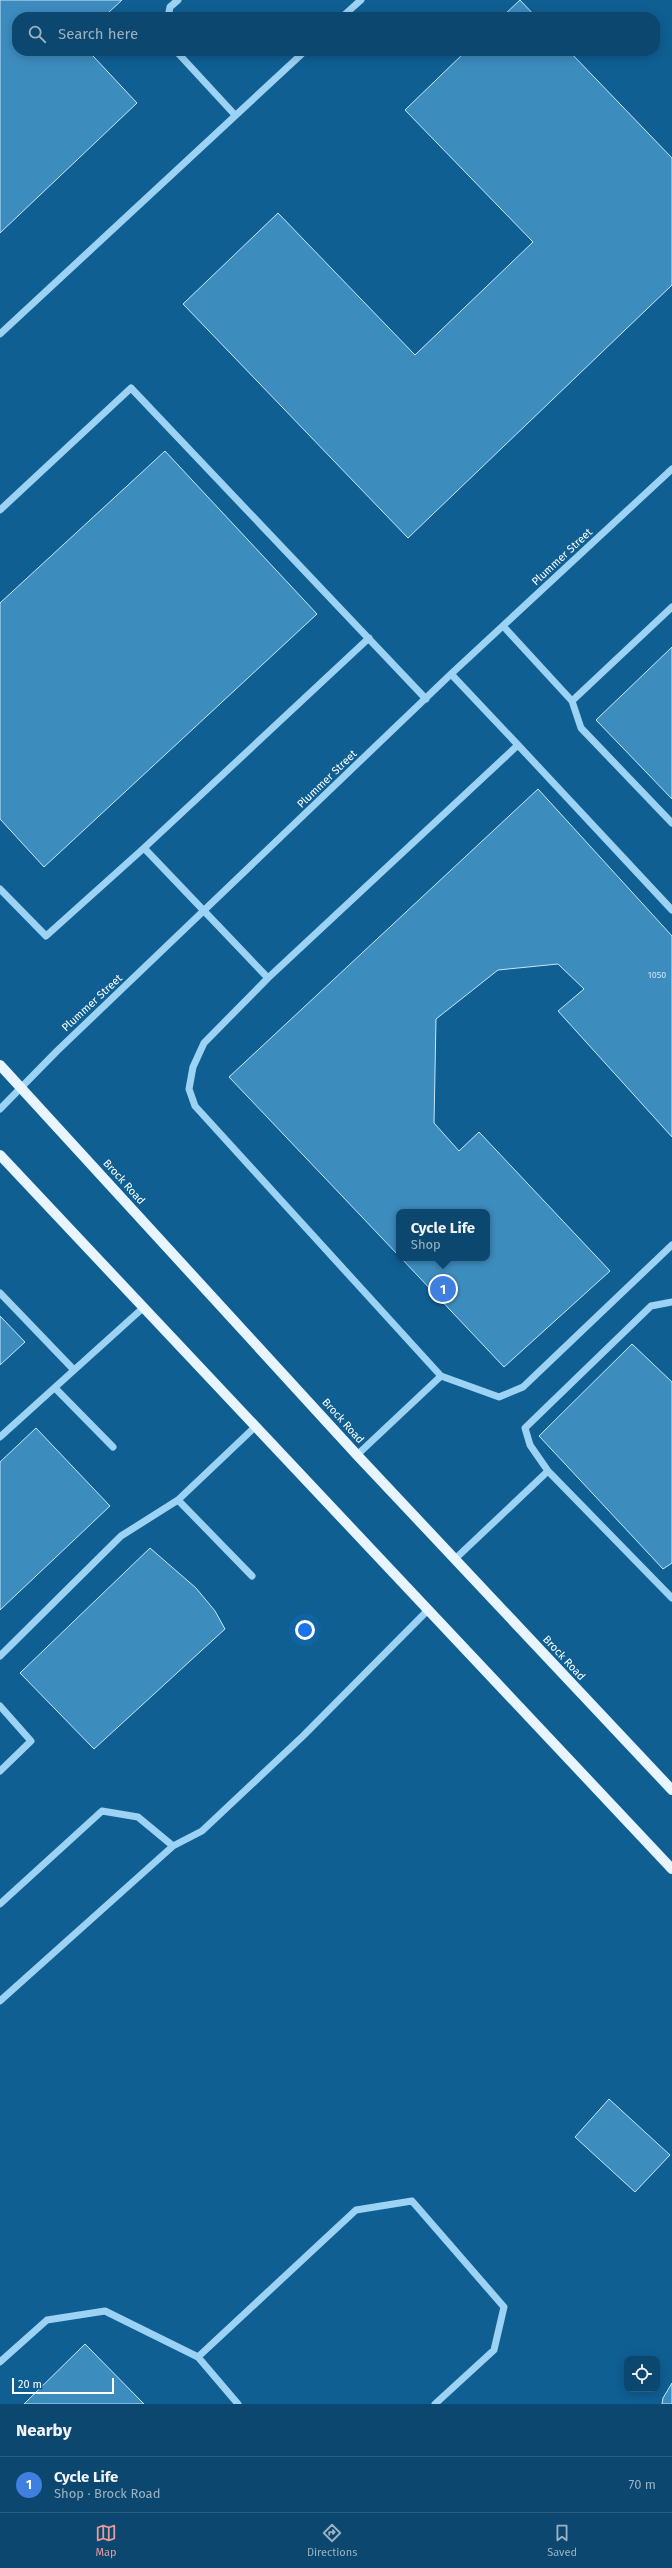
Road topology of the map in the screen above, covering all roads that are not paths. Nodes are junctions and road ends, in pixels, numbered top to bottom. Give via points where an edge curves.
1 (178, 0) edge
2 (361, 0) edge
3 (169, 12) edge
4 (348, 12) edge
5 (181, 56) edge
6 (300, 56) edge
7 (235, 115) junction
8 (0, 334) edge
9 (672, 469) edge
10 (0, 510) edge
11 (672, 607) edge
12 (504, 627) junction
13 (369, 638) junction
14 (451, 674) junction
15 (426, 699) junction
16 (572, 701) junction
17 (518, 745) junction
18 (672, 823) edge
19 (144, 848) junction
20 (0, 889) edge
21 (672, 910) edge
22 (205, 911) junction
23 (268, 978) junction
24 (0, 1065) edge
25 (22, 1088) junction
26 (0, 1109) edge
27 (0, 1155) edge
28 (672, 1245) edge
29 (0, 1293) edge
30 (672, 1302) edge
31 (144, 1307) junction
32 (74, 1370) junction
33 (441, 1376) junction
34 (56, 1389) junction
35 (256, 1426) junction
36 (0, 1437) edge
37 (113, 1447) dead end
38 (357, 1455) junction
39 (548, 1471) junction
40 (178, 1500) junction
41 (455, 1559) junction
42 (252, 1576) dead end
43 (672, 1598) edge
44 (428, 1609) junction
45 (0, 1656) edge
46 (0, 1706) edge
47 (0, 1771) edge
48 (672, 1790) edge
49 (172, 1846) junction
50 (672, 1869) edge
51 (0, 1904) edge
52 (0, 2001) edge
53 (198, 2357) junction
54 (0, 2362) edge
55 (238, 2404) edge
56 (435, 2404) edge

1 - 3 street via 170,7
2 - 4 street
5 - 7 street
6 - 7 street
7 - 8 street
9 - 12 street, Plummer Street
10 - 13 street via 131,388
11 - 16 street
12 - 14 street, Plummer Street
12 - 16 street
13 - 15 street
13 - 19 street
14 - 15 street, Plummer Street
14 - 17 street
15 - 22 street, Plummer Street
16 - 18 street via 581,728
17 - 21 street
17 - 23 street
19 - 20 street via 46,936
19 - 22 street
22 - 23 street
22 - 25 street, Plummer Street via 57,1051
23 - 33 street via 204,1043 193,1067 189,1089 195,1106
24 - 25 main road, Brock Road
25 - 26 street, Plummer Street
25 - 38 main road, Brock Road
27 - 31 main road
28 - 33 street via 523,1387 499,1397
29 - 32 street
30 - 39 street via 651,1306 525,1428 530,1445
31 - 32 street
31 - 35 main road
32 - 34 street
33 - 38 street
34 - 36 street
34 - 37 street
35 - 40 street
35 - 44 main road
38 - 41 main road, Brock Road
39 - 41 street
39 - 43 street
40 - 42 street
40 - 45 street via 121,1536
41 - 48 main road, Brock Road
44 - 49 street via 303,1736 202,1831
44 - 50 main road
46 - 47 street via 31,1741
49 - 51 street via 138,1817 102,1811
49 - 52 street
53 - 54 street via 105,2311 47,2320
53 - 55 street
53 - 56 street via 356,2210 412,2201 504,2307 494,2350

